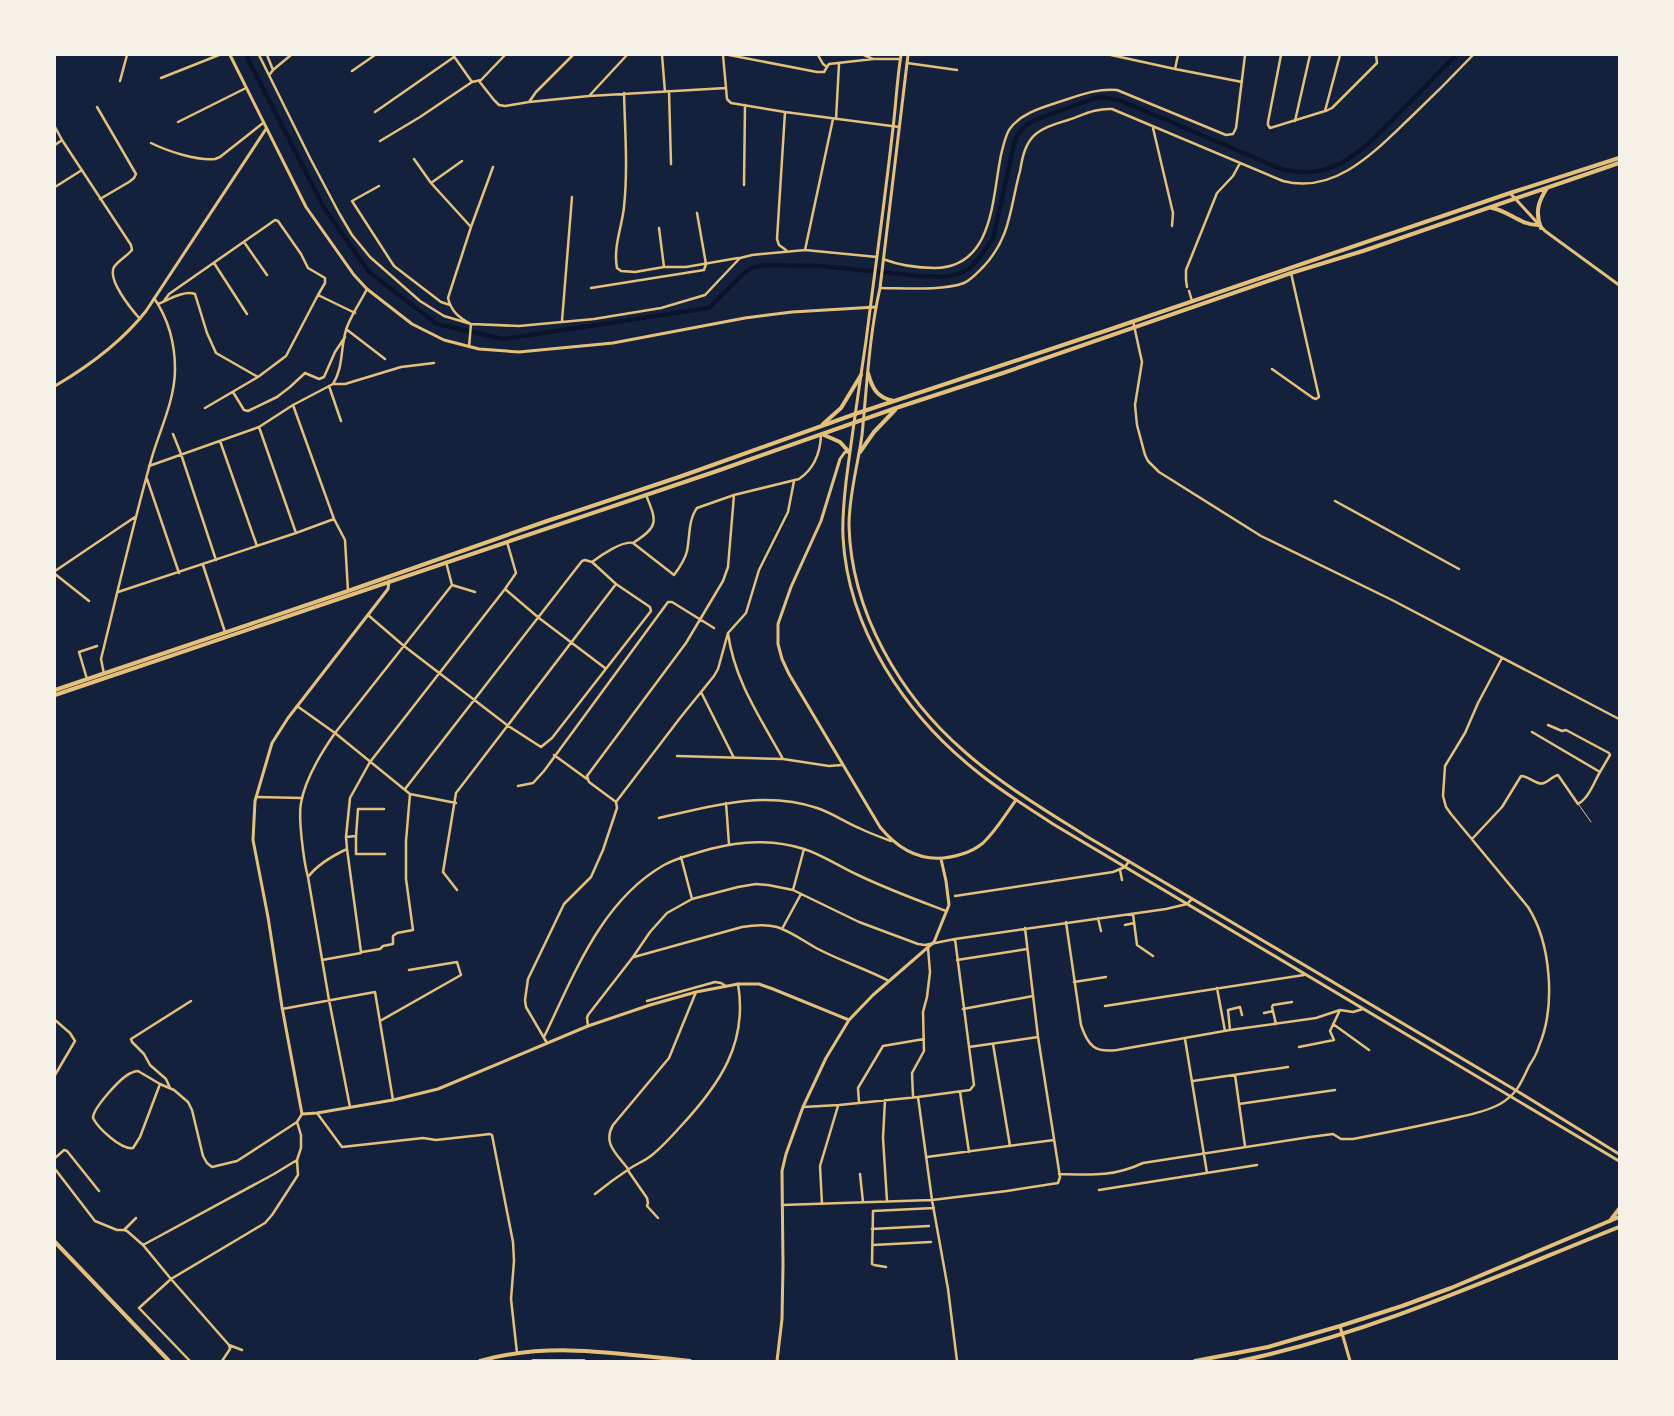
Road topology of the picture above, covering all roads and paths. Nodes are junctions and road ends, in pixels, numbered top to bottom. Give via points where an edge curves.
1 (127, 55) edge
2 (219, 55) edge
3 (230, 55) edge
4 (259, 55) edge
5 (266, 55) edge
6 (291, 55) edge
7 (376, 55) edge
8 (505, 55) edge
9 (572, 55) edge
10 (627, 55) edge
11 (662, 55) edge
12 (723, 55) edge
13 (730, 55) edge
14 (818, 55) edge
15 (864, 55) edge
16 (908, 55) edge
17 (1111, 55) edge
18 (1178, 55) edge
19 (1245, 55) edge
20 (1281, 55) edge
21 (1310, 55) edge
22 (1340, 55) edge
23 (1376, 55) edge
24 (1473, 55) edge
25 (454, 56) edge
26 (901, 57) edge
27 (873, 59) junction
28 (908, 63) junction
29 (839, 64) junction
30 (827, 67) junction
31 (1175, 69) junction
32 (273, 70) junction
33 (957, 70) dead end
34 (352, 71) dead end
35 (270, 75) junction
36 (161, 78) dead end
37 (479, 81) junction
38 (120, 82) dead end
39 (472, 82) junction
40 (1242, 82) junction
41 (246, 88) junction
42 (726, 88) junction
43 (667, 91) junction
44 (624, 94) junction
45 (589, 96) junction
46 (530, 102) junction
47 (745, 105) junction
48 (97, 107) dead end
49 (375, 112) dead end
50 (785, 112) junction
51 (1325, 112) junction
52 (835, 119) junction
53 (1295, 121) junction
54 (178, 122) dead end
55 (263, 123) junction
56 (893, 126) junction
57 (55, 127) edge
58 (899, 127) junction
59 (1153, 127) junction
60 (266, 129) junction
61 (62, 140) junction
62 (380, 141) dead end
63 (152, 143) dead end
64 (55, 145) edge
65 (1619, 158) edge
66 (414, 159) dead end
67 (462, 161) dead end
68 (1240, 163) junction
69 (1619, 163) edge
70 (671, 164) dead end
71 (493, 167) dead end
72 (82, 170) junction
73 (431, 183) junction
74 (744, 185) dead end
75 (380, 186) dead end
76 (1547, 187) junction
77 (55, 188) edge
78 (1510, 193) junction
79 (572, 197) dead end
80 (1516, 198) junction
81 (100, 199) junction
82 (1489, 207) junction
83 (697, 213) dead end
84 (1172, 226) dead end
85 (1540, 226) junction
86 (471, 227) junction
87 (658, 228) dead end
88 (244, 242) junction
89 (1360, 244) junction
90 (805, 250) junction
91 (788, 251) junction
92 (1363, 251) junction
93 (740, 258) junction
94 (877, 258) junction
95 (883, 261) junction
96 (214, 263) junction
97 (706, 264) junction
98 (664, 268) junction
99 (1291, 273) junction
100 (267, 275) dead end
101 (1619, 285) edge
102 (1188, 287) dead end
103 (591, 288) dead end
104 (880, 288) junction
105 (367, 289) junction
106 (1189, 291) dead end
107 (318, 295) junction
108 (154, 298) junction
109 (164, 301) junction
110 (1192, 301) junction
111 (158, 304) junction
112 (450, 305) junction
113 (870, 307) junction
114 (876, 307) junction
115 (355, 313) junction
116 (247, 314) dead end
117 (140, 319) junction
118 (562, 321) junction
119 (1133, 321) junction
120 (470, 324) junction
121 (1135, 328) junction
122 (346, 329) junction
123 (346, 335) junction
124 (469, 346) junction
125 (385, 358) dead end
126 (434, 363) dead end
127 (1272, 369) dead end
128 (868, 373) junction
129 (861, 375) junction
130 (258, 377) junction
131 (333, 384) junction
132 (55, 386) edge
133 (329, 386) junction
134 (233, 392) junction
135 (896, 402) junction
136 (292, 406) junction
137 (205, 408) dead end
138 (896, 408) junction
139 (864, 411) junction
140 (855, 414) junction
141 (341, 421) dead end
142 (863, 421) junction
143 (853, 424) junction
144 (259, 427) junction
145 (820, 427) junction
146 (173, 434) dead end
147 (822, 435) junction
148 (220, 441) junction
149 (849, 452) junction
150 (860, 452) junction
151 (182, 454) junction
152 (149, 466) junction
153 (679, 477) junction
154 (147, 478) junction
155 (794, 481) junction
156 (681, 483) junction
157 (646, 495) junction
158 (734, 495) junction
159 (1335, 501) dead end
160 (135, 518) junction
161 (334, 519) junction
162 (547, 521) junction
163 (550, 527) junction
164 (296, 533) junction
165 (507, 542) junction
166 (633, 543) junction
167 (257, 546) junction
168 (216, 560) junction
169 (446, 562) junction
170 (592, 562) junction
171 (203, 565) junction
172 (1459, 569) dead end
173 (55, 572) edge
174 (179, 573) junction
175 (388, 576) junction
176 (389, 581) junction
177 (616, 584) junction
178 (452, 585) junction
179 (505, 589) junction
180 (348, 591) junction
181 (118, 592) junction
182 (475, 592) dead end
183 (89, 601) dead end
184 (367, 614) junction
185 (539, 618) junction
186 (700, 619) junction
187 (714, 628) dead end
188 (225, 632) junction
189 (728, 633) junction
190 (572, 642) junction
191 (194, 645) junction
192 (97, 646) dead end
193 (404, 646) junction
194 (1502, 658) junction
195 (605, 668) junction
196 (440, 672) junction
197 (104, 674) junction
198 (87, 679) junction
199 (65, 689) junction
200 (55, 690) edge
201 (702, 692) junction
202 (55, 695) edge
203 (474, 699) junction
204 (297, 706) junction
205 (1619, 719) edge
206 (507, 725) junction
207 (1548, 725) dead end
208 (1532, 732) dead end
209 (335, 734) junction
210 (554, 755) junction
211 (677, 756) dead end
212 (734, 758) junction
213 (783, 759) junction
214 (370, 762) junction
215 (842, 765) junction
216 (1600, 772) junction
217 (587, 780) junction
218 (518, 786) dead end
219 (405, 789) junction
220 (410, 794) junction
221 (256, 797) junction
222 (302, 798) junction
223 (1016, 800) junction
224 (616, 802) junction
225 (456, 803) junction
226 (726, 803) junction
227 (1578, 804) junction
228 (384, 809) dead end
229 (659, 818) dead end
230 (1591, 822) dead end
231 (356, 836) junction
232 (346, 837) junction
233 (1472, 839) junction
234 (891, 840) junction
235 (730, 844) junction
236 (346, 849) junction
237 (804, 849) junction
238 (385, 854) dead end
239 (681, 857) junction
240 (941, 859) junction
241 (1129, 861) junction
242 (1125, 867) junction
243 (1120, 870) junction
244 (308, 877) junction
245 (1122, 880) dead end
246 (457, 890) dead end
247 (793, 890) junction
248 (800, 894) junction
249 (955, 896) dead end
250 (1192, 898) junction
251 (692, 899) junction
252 (1187, 904) junction
253 (946, 911) junction
254 (1133, 914) junction
255 (1098, 918) junction
256 (1066, 922) junction
257 (1134, 924) junction
258 (1124, 925) dead end
259 (1025, 928) junction
260 (782, 929) junction
261 (1100, 931) dead end
262 (955, 939) junction
263 (934, 942) junction
264 (928, 948) junction
265 (1027, 949) junction
266 (361, 952) junction
267 (1153, 956) dead end
268 (633, 957) junction
269 (322, 960) junction
270 (957, 960) junction
271 (409, 970) dead end
272 (1304, 975) junction
273 (1321, 975) junction
274 (1106, 977) dead end
275 (890, 981) junction
276 (1074, 982) junction
277 (1316, 982) junction
278 (738, 984) junction
279 (726, 986) junction
280 (1218, 988) junction
281 (696, 992) junction
282 (1034, 996) junction
283 (329, 1000) junction
284 (191, 1001) dead end
285 (647, 1001) dead end
286 (1292, 1002) dead end
287 (1105, 1006) dead end
288 (282, 1009) junction
289 (963, 1009) junction
290 (1363, 1009) junction
291 (1340, 1010) junction
292 (1273, 1011) junction
293 (1264, 1013) dead end
294 (1242, 1015) dead end
295 (55, 1020) edge
296 (849, 1020) junction
297 (380, 1021) junction
298 (1276, 1024) junction
299 (1334, 1024) junction
300 (588, 1026) junction
301 (1230, 1030) junction
302 (1225, 1032) junction
303 (544, 1037) junction
304 (1038, 1037) junction
305 (924, 1039) junction
306 (1185, 1039) junction
307 (547, 1044) junction
308 (994, 1044) junction
309 (969, 1047) junction
310 (1299, 1047) dead end
311 (1369, 1050) dead end
312 (1288, 1067) dead end
313 (55, 1075) edge
314 (1234, 1076) junction
315 (1192, 1081) junction
316 (160, 1084) junction
317 (170, 1088) junction
318 (1335, 1090) dead end
319 (1517, 1091) junction
320 (960, 1092) junction
321 (913, 1096) junction
322 (918, 1097) junction
323 (1510, 1097) junction
324 (393, 1100) junction
325 (885, 1100) junction
326 (859, 1102) junction
327 (1239, 1104) junction
328 (838, 1105) junction
329 (803, 1106) junction
330 (350, 1107) junction
331 (317, 1113) junction
332 (302, 1114) junction
333 (297, 1122) junction
334 (1054, 1140) junction
335 (1010, 1146) junction
336 (1245, 1146) junction
337 (969, 1152) junction
338 (1203, 1153) junction
339 (1619, 1154) edge
340 (55, 1158) edge
341 (927, 1158) junction
342 (297, 1160) junction
343 (1619, 1161) edge
344 (1257, 1166) dead end
345 (55, 1169) edge
346 (628, 1169) junction
347 (1206, 1173) junction
348 (860, 1174) dead end
349 (1060, 1174) junction
350 (1098, 1190) dead end
351 (99, 1191) dead end
352 (595, 1194) dead end
353 (932, 1200) junction
354 (888, 1201) junction
355 (863, 1202) junction
356 (822, 1204) junction
357 (782, 1205) junction
358 (934, 1208) junction
359 (1619, 1209) edge
360 (1619, 1217) edge
361 (136, 1218) dead end
362 (658, 1218) dead end
363 (1608, 1222) junction
364 (930, 1226) dead end
365 (1619, 1227) edge
366 (872, 1229) junction
367 (124, 1230) junction
368 (55, 1242) edge
369 (930, 1242) dead end
370 (144, 1245) junction
371 (873, 1246) junction
372 (886, 1267) dead end
373 (171, 1278) junction
374 (1340, 1326) junction
375 (1342, 1335) junction
376 (229, 1345) junction
377 (242, 1350) dead end
378 (517, 1353) junction
379 (643, 1359) edge
380 (169, 1361) edge
381 (190, 1361) edge
382 (222, 1361) edge
383 (480, 1361) edge
384 (533, 1361) edge
385 (584, 1361) edge
386 (690, 1361) edge
387 (777, 1361) edge
388 (957, 1361) edge
389 (1195, 1361) edge
390 (1240, 1361) edge
391 (1350, 1361) edge

1 - 38 street
2 - 36 street
3 - 41 street
4 - 35 street
5 - 32 street
6 - 32 street
7 - 34 street
8 - 37 street
9 - 46 street
10 - 45 street
11 - 43 street
12 - 42 street
13 - 30 street via 818,72 824,72
14 - 30 street
15 - 27 street
16 - 28 street
17 - 31 street
18 - 31 street
19 - 40 street
20 - 53 street via 1268,126 1272,128
21 - 53 street
22 - 51 street
23 - 51 street via 1377,63
24 - 68 street via 1367,157 1344,173 1319,182 1299,184 1283,181
25 - 39 street
25 - 49 street
26 - 27 street
26 - 56 street
27 - 29 street
28 - 33 street
28 - 58 street
29 - 30 street via 828,64
29 - 52 street
31 - 40 street
32 - 35 street
35 - 120 street via 305,150 352,235 370,257 420,301 444,316
37 - 39 street
37 - 46 street via 499,105
39 - 62 street
40 - 95 street via 1236,128 1229,135 1117,90 1092,91 1036,110 1014,124 1005,139 987,227 972,254 961,263 941,268
41 - 54 street
41 - 55 street
42 - 43 street
42 - 47 street via 730,102
43 - 44 street
43 - 70 street
44 - 45 street
44 - 98 street via 624,206 616,266 621,271 636,272
45 - 46 street
47 - 50 street
47 - 74 street
48 - 81 street via 136,174 129,182
50 - 52 street
50 - 91 street via 777,239 782,249
51 - 53 street
52 - 56 street
52 - 90 street
55 - 60 street
55 - 63 street via 215,159 185,154
56 - 58 street
56 - 94 street
57 - 61 street
58 - 95 street
59 - 68 street
59 - 84 street via 1173,213
59 - 104 street via 1104,109 1037,133 1024,152 1002,242 982,268 965,282 955,285
60 - 105 street via 306,207
60 - 108 street
61 - 64 street
61 - 72 street
65 - 78 main road
66 - 73 street
67 - 73 street
68 - 102 street via 1217,193 1186,270
69 - 76 main road
71 - 86 street
72 - 77 street
72 - 81 street
73 - 86 street
75 - 112 street via 352,201 394,266 441,302
76 - 80 main road
76 - 85 main road via 1537,209
78 - 80 street
78 - 89 main road
79 - 118 street
80 - 82 main road
80 - 85 street
81 - 117 street via 131,245 132,250 114,267 113,274 124,300
82 - 85 main road via 1504,211 1525,224
82 - 92 main road
83 - 97 street
85 - 101 street
86 - 112 street via 448,298
87 - 98 street
88 - 96 street
88 - 100 street
88 - 107 street via 270,223 278,221 308,268 325,278
89 - 92 main road
89 - 110 main road
90 - 91 street
90 - 94 street
91 - 93 street
92 - 99 main road
93 - 97 street
93 - 118 street via 701,297 661,308
94 - 113 street
95 - 104 street
96 - 109 street via 169,294
96 - 116 street
97 - 98 street
97 - 103 street via 704,270
99 - 121 main road
99 - 127 street via 1318,397 1313,398
104 - 114 street
105 - 115 street
105 - 124 street via 412,324 444,340
106 - 110 street
107 - 115 street
107 - 130 street via 286,356
108 - 111 street
108 - 117 street
109 - 111 street
109 - 130 street via 191,292 195,294 216,353
110 - 119 main road
111 - 152 street via 173,340 175,370 172,398
112 - 120 street via 460,318
113 - 114 street
113 - 124 street via 745,318 572,347 520,352
113 - 129 street
114 - 128 street
115 - 122 street
117 - 132 street via 104,354
118 - 120 street via 519,326
119 - 121 street
119 - 135 main road
120 - 124 street
121 - 138 main road
121 - 194 street via 1142,362 1136,405 1137,425 1145,455 1159,472 1260,536
122 - 123 street
122 - 125 street
123 - 131 street via 337,379
123 - 134 street via 324,377 319,380 305,373 277,397 248,411 244,410
126 - 131 street via 401,367 345,384
128 - 135 main road via 879,396
128 - 139 street
129 - 140 street
129 - 145 main road via 841,408
130 - 134 street
131 - 133 street
133 - 136 street
133 - 141 street
134 - 137 street
135 - 139 main road
136 - 144 street
136 - 161 street
138 - 142 main road
138 - 150 main road
139 - 140 main road
139 - 142 street
140 - 143 street
140 - 145 main road
142 - 143 main road
142 - 150 street
143 - 147 main road
143 - 149 street
144 - 148 street
144 - 164 street
145 - 153 main road
146 - 151 street
147 - 149 main road via 840,442
147 - 155 street via 815,461 802,477
147 - 156 main road
148 - 151 street
148 - 167 street
149 - 215 street via 840,459 820,521 782,609 777,634 789,674
149 - 223 street via 843,520 845,557 856,603 878,656 907,701 932,730 974,770
150 - 241 street via 853,483 850,532 865,606 887,657 914,697 950,739 1046,811
151 - 152 street
151 - 168 street
152 - 154 street
153 - 156 main road
153 - 162 main road
154 - 160 street
154 - 174 street
155 - 158 street
155 - 189 street via 788,512 759,570 746,613
156 - 157 main road
157 - 163 main road
157 - 166 street via 654,522 647,534
158 - 166 street via 695,510 687,552 674,575
158 - 186 street via 728,567
159 - 172 street
160 - 173 street
160 - 181 street
161 - 164 street
161 - 180 street via 345,540
162 - 163 main road
162 - 175 main road
163 - 165 main road
164 - 167 street
165 - 169 main road
165 - 179 street via 516,574
166 - 170 street via 620,545
167 - 168 street
168 - 171 street
169 - 176 main road
169 - 178 street
170 - 177 street
170 - 185 street via 582,561
171 - 174 street
171 - 188 street
173 - 183 street
174 - 181 street
175 - 176 street
175 - 180 main road
176 - 184 street via 388,589
176 - 191 main road
177 - 190 street
177 - 195 street via 651,610
178 - 182 street
178 - 193 street
179 - 185 street
179 - 196 street
180 - 188 main road
181 - 197 street via 101,659
184 - 193 street
184 - 204 street
185 - 190 street
185 - 203 street
186 - 187 street
186 - 210 street via 668,602
186 - 217 street
188 - 191 main road
189 - 201 street via 718,670
189 - 213 street via 742,686
190 - 195 street
190 - 206 street
191 - 197 main road
191 - 199 main road
192 - 198 street via 79,652
193 - 196 street
193 - 209 street
194 - 205 street
194 - 233 street via 1450,756 1443,776 1446,807
195 - 206 street via 552,738 541,747
196 - 203 street
196 - 214 street
197 - 198 main road
198 - 199 main road
199 - 200 main road
199 - 202 main road
201 - 212 street
201 - 224 street
203 - 206 street
203 - 219 street
204 - 209 street
204 - 221 street via 272,743
206 - 225 street via 456,792
207 - 216 street via 1566,730 1609,753
208 - 216 street
209 - 214 street
209 - 222 street via 316,764
210 - 217 street
210 - 218 street via 533,783
211 - 212 street
212 - 213 street
213 - 215 street
214 - 219 street
214 - 232 street via 350,798
215 - 234 street via 880,828
216 - 227 street via 1584,801
217 - 224 street
219 - 220 street
220 - 225 street
220 - 266 street via 406,878 413,930 397,933 392,944 380,950
221 - 222 street
221 - 288 street via 253,840
222 - 244 street via 304,864
223 - 240 street via 981,844 968,852
223 - 242 street
224 - 303 street via 617,808 591,877 564,904 528,978 526,1007
225 - 246 street via 443,872
226 - 229 street
226 - 234 street via 763,800 803,804
226 - 235 street
227 - 230 lane
227 - 233 street via 1558,775 1540,784 1521,776 1502,807
228 - 231 street via 358,809
231 - 232 street
231 - 238 street via 356,854
232 - 236 street
233 - 319 street via 1528,907 1540,931 1544,950 1550,987 1549,1006 1540,1044
234 - 240 street via 927,859
235 - 237 street via 765,842
235 - 239 street
236 - 244 street
236 - 266 street
237 - 247 street
237 - 253 street via 884,887
239 - 251 street
239 - 303 street via 641,880 610,914 588,946
240 - 253 street via 949,898
241 - 242 street
241 - 250 street
242 - 243 street
242 - 252 street
243 - 245 street
243 - 249 street
244 - 269 street
247 - 248 street
247 - 251 street via 756,884
248 - 260 street
248 - 263 street via 904,939 918,944
250 - 252 street
250 - 273 street
251 - 268 street via 667,913
252 - 254 street
252 - 272 street
253 - 263 street
254 - 255 street
254 - 257 street
255 - 256 street
255 - 261 street
256 - 259 street
256 - 276 street
257 - 258 street
257 - 267 street via 1138,946
259 - 262 street
259 - 265 street
260 - 268 street via 766,925 742,927
260 - 275 street
262 - 263 street
262 - 270 street
263 - 264 street
264 - 275 street
264 - 305 street via 930,972 923,1012
265 - 270 street
265 - 282 street
266 - 269 street
268 - 300 street via 588,1014
269 - 283 street
270 - 289 street
271 - 297 street via 457,962 461,974
272 - 277 street
272 - 280 street
273 - 277 street
273 - 319 street
274 - 276 street
275 - 296 street
276 - 306 street via 1081,1025 1087,1040 1101,1051
277 - 290 street
278 - 279 street
278 - 296 street via 773,988
278 - 346 street via 741,1000 739,1033 717,1084 658,1150
279 - 281 street
279 - 285 street via 716,982
280 - 287 street
280 - 302 street
281 - 300 street
281 - 346 street via 669,1058 609,1134 613,1149
282 - 289 street
282 - 304 street
283 - 288 street
283 - 297 street via 375,992
283 - 330 street
284 - 317 street via 131,1039
286 - 292 street via 1274,1005
288 - 332 street
289 - 309 street
290 - 291 street via 1353,1012
290 - 323 street
291 - 298 street via 1316,1018
291 - 299 street
292 - 293 street
292 - 298 street
294 - 301 street via 1240,1008 1228,1010
295 - 313 street via 76,1041
296 - 329 street
297 - 324 street
298 - 301 street
299 - 310 street via 1330,1031 1334,1040
299 - 311 street
300 - 307 street
301 - 302 street
302 - 306 street
303 - 307 street
304 - 308 street
304 - 334 street
305 - 321 street via 923,1054 912,1074
305 - 326 street via 883,1046 858,1086
306 - 315 street
307 - 324 street via 438,1090
308 - 309 street
308 - 335 street
309 - 320 street via 974,1085 970,1090
312 - 314 street
314 - 315 street
314 - 327 street
315 - 338 street
316 - 316 street via 138,1071 125,1076 95,1109 93,1118 96,1124 122,1146 133,1148
316 - 317 street
317 - 333 street via 188,1102 204,1156 212,1167 237,1161
318 - 327 street
319 - 323 street
319 - 339 street
320 - 322 street
320 - 337 street
321 - 322 street
321 - 325 street
322 - 341 street
323 - 336 street via 1472,1114 1353,1139 1341,1139 1333,1134
323 - 343 street
324 - 330 street
325 - 326 street
325 - 354 street via 883,1138
326 - 328 street
327 - 336 street
328 - 329 street
328 - 356 street via 820,1166
329 - 357 street via 782,1171
330 - 331 street
331 - 332 street
331 - 378 street via 342,1146 492,1135 513,1242 511,1299
332 - 333 street
333 - 342 street via 301,1148
334 - 335 street
334 - 349 street
335 - 337 street
336 - 338 street
337 - 341 street
338 - 347 street
338 - 349 street via 1143,1163 1129,1170 1094,1176
340 - 351 street via 64,1150 68,1151
341 - 353 street
342 - 370 street
342 - 373 street via 298,1175 265,1223
344 - 347 street
345 - 367 street via 95,1221
346 - 352 street
346 - 362 street
347 - 350 street
348 - 355 street
349 - 353 street via 1055,1184
353 - 354 street
353 - 358 street
354 - 355 street
355 - 356 street
356 - 357 street
357 - 387 street via 782,1311
358 - 366 street via 874,1210
358 - 388 street
359 - 363 main road
360 - 363 main road
361 - 367 street
363 - 374 main road via 1451,1288
364 - 366 street
365 - 375 main road via 1451,1296
366 - 371 street
367 - 370 street
368 - 380 main road
369 - 371 street
370 - 373 street
371 - 372 street via 872,1264
373 - 376 street
373 - 381 street via 139,1308
374 - 375 street
374 - 389 main road via 1268,1346
375 - 390 main road
375 - 391 street
376 - 377 street
376 - 382 street via 230,1349
378 - 379 main road via 568,1350
378 - 383 main road
379 - 386 main road
384 - 385 main road

